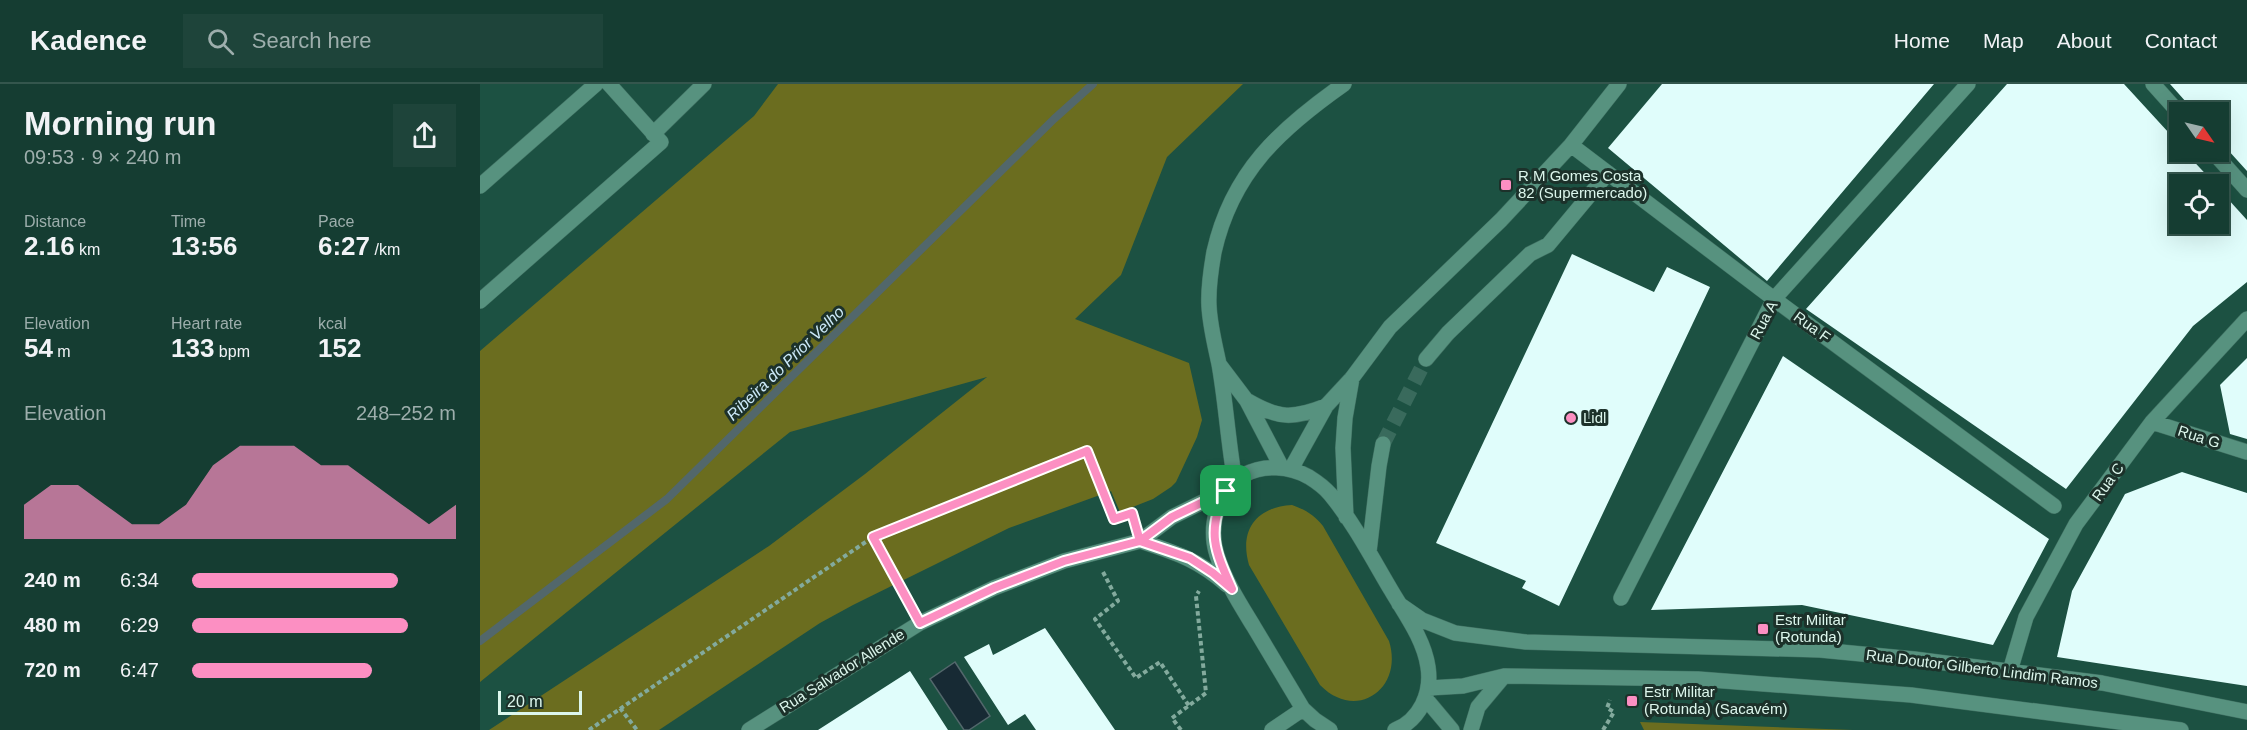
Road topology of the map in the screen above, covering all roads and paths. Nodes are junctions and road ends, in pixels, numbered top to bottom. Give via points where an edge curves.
1 (596, 84) edge
2 (609, 84) edge
3 (704, 84) edge
4 (1344, 84) edge
5 (1619, 84) edge
6 (1968, 84) edge
7 (2153, 84) edge
8 (2169, 102) edge
9 (653, 134) junction
10 (1571, 145) junction
11 (2222, 162) edge
12 (1608, 173) junction
13 (480, 186) edge
14 (2247, 190) edge
15 (1774, 299) junction
16 (480, 301) edge
17 (2247, 319) edge
18 (1426, 358) tunnel mouth
19 (1219, 364) junction
20 (1352, 378) junction
21 (1247, 401) junction
22 (1326, 406) junction
23 (2152, 422) junction
24 (1383, 444) tunnel mouth
25 (2247, 452) edge
26 (1287, 469) junction
27 (1230, 486) junction
28 (2055, 506) dead end
29 (1346, 517) junction
30 (873, 537) junction
31 (1140, 541) junction
32 (1368, 552) junction
33 (1094, 553) junction
34 (1213, 573) junction
35 (1232, 589) junction
36 (1622, 598) dead end
37 (1399, 604) junction
38 (920, 623) junction
39 (2010, 671) junction
40 (1504, 676) junction
41 (1605, 677) junction
42 (1427, 694) junction
43 (1189, 706) junction
44 (620, 708) junction
45 (1303, 709) junction
46 (2247, 712) edge
47 (589, 730) edge
48 (637, 730) edge
49 (749, 730) edge
50 (1181, 730) edge
51 (1272, 730) edge
52 (1330, 730) edge
53 (1395, 730) edge
54 (1452, 730) edge
55 (1471, 730) edge
56 (1603, 730) edge
57 (2181, 730) edge

1 - 13 street
2 - 9 street
3 - 9 street
4 - 19 street via 1277,139 1240,184 1227,209 1211,266 1208,304
5 - 10 street
6 - 15 street, Rua A
7 - 8 street
9 - 16 street via 661,142
10 - 12 street, Rua F
10 - 20 street via 1501,220 1390,327
11 - 14 street
12 - 15 street, Rua F
12 - 18 street via 1548,245 1530,254
15 - 28 street, Rua F
15 - 36 street, Rua A
17 - 23 street, Rua C
19 - 21 street
19 - 27 street
20 - 22 street
20 - 29 street via 1344,438
21 - 22 street via 1285,417
21 - 26 street
22 - 26 street
23 - 25 street, Rua G
23 - 39 street, Rua C via 2076,524 2026,617
24 - 32 street
26 - 27 street via 1253,471
26 - 29 street via 1321,485
27 - 31 street via 1172,517
27 - 35 street via 1218,508 1214,543
29 - 32 street
30 - 31 path via 1087,451 1114,519 1132,513
30 - 38 path
30 - 44 path
31 - 33 street, Rua Salvador Allende
31 - 34 street via 1190,558
32 - 37 street
33 - 38 street, Rua Salvador Allende via 994,588
33 - 43 path via 1118,602 1095,619 1136,678 1160,662
34 - 35 street
34 - 43 path via 1196,596 1206,693
35 - 45 street
37 - 39 street, Rua Doutor Gilberto Lindim Ramos via 1422,620 1455,633 1526,642 1820,650
37 - 42 street via 1421,642 1428,667
38 - 49 street, Rua Salvador Allende
39 - 46 street, Rua Doutor Gilberto Lindim Ramos via 2102,683
40 - 41 street
40 - 42 street
40 - 55 street via 1478,707
41 - 56 path via 1610,700 1607,708 1614,712
41 - 57 street via 1698,679 1911,695
42 - 53 street via 1410,721
42 - 54 street
43 - 50 path via 1172,718
44 - 47 path
44 - 48 path
45 - 51 street
45 - 52 street

